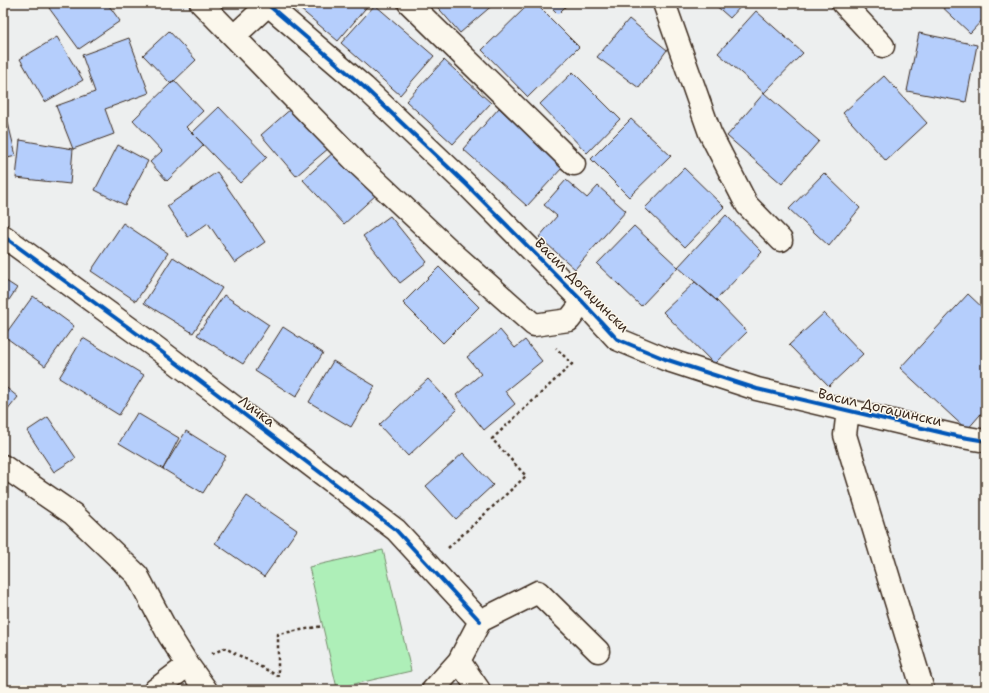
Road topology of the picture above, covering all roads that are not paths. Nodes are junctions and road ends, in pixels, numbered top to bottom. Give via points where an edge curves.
1 (201, 3) edge
2 (409, 3) edge
3 (664, 3) edge
4 (843, 3) edge
5 (268, 4) edge
6 (234, 36) junction
7 (883, 46) dead end
8 (574, 164) dead end
9 (3, 236) edge
10 (781, 240) dead end
11 (583, 302) junction
12 (848, 410) junction
13 (986, 441) edge
14 (3, 466) edge
15 (480, 621) junction
16 (598, 651) dead end
17 (459, 661) junction
18 (188, 665) junction
19 (155, 690) edge
20 (206, 690) edge
21 (433, 690) edge
22 (479, 690) edge
23 (922, 690) edge

1 - 6 street
2 - 8 street
3 - 10 street via 710,133 747,205
4 - 7 street
5 - 6 street
5 - 11 street, Васил Догаџински via 364,87 467,185
6 - 11 street via 358,164 454,255 534,325 569,320
9 - 15 street, Личка via 154,346 396,530
11 - 12 street, Васил Догаџински via 617,339 665,359 757,389
12 - 13 street, Васил Догаџински
12 - 23 street, Васил Догаџински via 845,435
14 - 18 street via 73,514 137,575
15 - 16 street via 538,592
15 - 17 street
17 - 21 street
17 - 22 street
18 - 19 street
18 - 20 street

